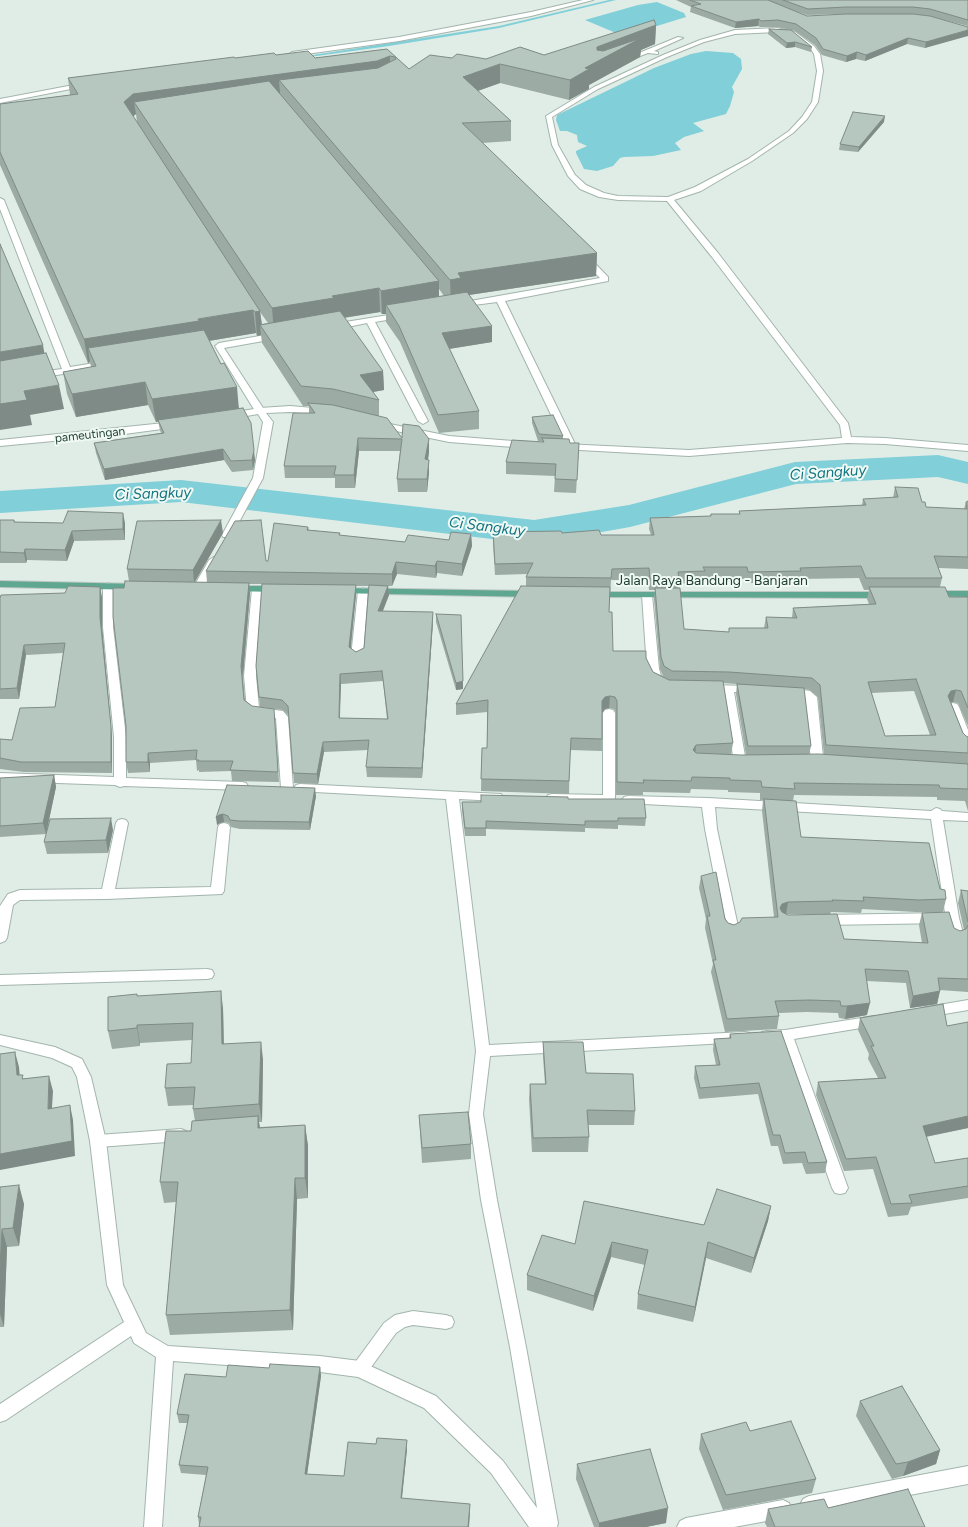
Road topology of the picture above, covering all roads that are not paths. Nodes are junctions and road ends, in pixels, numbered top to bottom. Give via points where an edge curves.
1 (590, 0) edge
2 (680, 38) dead end
3 (648, 51) junction
4 (286, 54) edge
5 (664, 56) junction
6 (615, 63) edge
7 (93, 84) edge
8 (0, 101) edge
9 (669, 199) junction
10 (0, 200) edge
11 (583, 256) edge
12 (500, 299) junction
13 (447, 307) edge
14 (408, 314) edge
15 (370, 321) junction
16 (324, 328) edge
17 (286, 335) edge
18 (113, 363) edge
19 (67, 370) junction
20 (30, 376) edge
21 (260, 411) junction
22 (334, 413) edge
23 (218, 418) edge
24 (423, 421) dead end
25 (373, 423) edge
26 (180, 424) edge
27 (847, 440) junction
28 (0, 443) edge
29 (538, 446) edge
30 (552, 447) edge
31 (572, 448) junction
32 (968, 448) edge
33 (0, 584) edge
34 (108, 586) junction
35 (153, 587) edge
36 (194, 588) joint
37 (257, 589) junction
38 (288, 590) edge
39 (325, 590) edge
40 (363, 591) junction
41 (544, 594) edge
42 (584, 594) edge
43 (921, 594) edge
44 (968, 594) edge
45 (898, 595) edge
46 (647, 596) junction
47 (357, 657) edge
48 (676, 687) edge
49 (698, 688) edge
50 (728, 688) junction
51 (760, 690) edge
52 (775, 690) edge
53 (953, 707) edge
54 (610, 713) dead end
55 (968, 744) edge
56 (802, 761) edge
57 (817, 761) junction
58 (726, 762) edge
59 (740, 762) junction
60 (755, 762) edge
61 (840, 762) edge
62 (0, 777) edge
63 (120, 783) junction
64 (255, 787) edge
65 (271, 787) edge
66 (287, 788) junction
67 (452, 796) junction
68 (507, 797) edge
69 (538, 798) edge
70 (609, 799) junction
71 (708, 804) junction
72 (937, 815) junction
73 (968, 817) edge
74 (122, 823) dead end
75 (224, 827) dead end
76 (107, 894) junction
77 (952, 918) junction
78 (810, 920) edge
79 (732, 931) edge
80 (957, 937) edge
81 (0, 938) edge
82 (207, 974) dead end
83 (0, 980) edge
84 (968, 1005) edge
85 (910, 1015) edge
86 (887, 1018) edge
87 (785, 1035) junction
88 (0, 1040) edge
89 (483, 1051) junction
90 (192, 1134) edge
91 (98, 1141) junction
92 (840, 1188) dead end
93 (446, 1322) dead end
94 (133, 1325) junction
95 (165, 1353) junction
96 (360, 1369) junction
97 (0, 1414) edge
98 (968, 1475) edge
99 (153, 1527) edge
100 (540, 1527) edge
101 (548, 1527) edge
102 (686, 1527) edge

1 - 4 street via 406,38
2 - 3 street
3 - 5 street
3 - 6 street
5 - 9 street via 596,88 549,116 555,145 572,176 583,186 592,192 618,198
5 - 9 street via 735,32 782,30 793,33 812,47 817,54 820,71 815,102 805,118 791,132 750,160 698,190
7 - 8 street
9 - 27 street via 845,425
10 - 19 street
11 - 12 street via 605,279
12 - 13 street
12 - 31 street
14 - 15 street
15 - 16 street
15 - 24 street
17 - 21 street via 268,334 216,347
18 - 19 street
19 - 20 street
21 - 22 street via 290,409
21 - 23 street
21 - 36 street via 268,422 258,478 222,545
25 - 29 street via 449,439
26 - 28 street, pameutingan
27 - 31 street via 689,453
27 - 32 street
30 - 31 street
33 - 34 main road
34 - 35 main road
34 - 63 street via 108,627 120,737
36 - 37 main road
37 - 38 main road
37 - 66 street via 250,676 253,710 279,714 282,717
39 - 40 main road
40 - 41 main road
40 - 47 street
42 - 46 main road, Jalan Raya Bandung - Banjaran
43 - 44 main road
45 - 46 main road, Jalan Raya Bandung - Banjaran
46 - 48 street via 653,669 657,681 669,687
49 - 50 street
50 - 51 street
50 - 59 street
52 - 57 street via 806,693 811,697
53 - 55 street
54 - 70 street
56 - 57 street
57 - 61 street
58 - 59 street
59 - 60 street
62 - 63 street
63 - 64 street
65 - 66 street
66 - 67 street
67 - 68 street
67 - 89 street
69 - 70 street
70 - 71 street
71 - 72 street
71 - 79 street
72 - 73 street
72 - 77 street via 936,812
74 - 76 street
75 - 76 street via 217,891
76 - 81 street via 20,895 7,904
77 - 78 street
77 - 80 street
82 - 83 street
84 - 85 street
86 - 87 street
87 - 89 street
87 - 92 street
88 - 91 street via 55,1053 77,1063 84,1077
89 - 101 street via 476,1114
90 - 91 street
91 - 94 street via 115,1285
93 - 96 street via 413,1318 401,1320 390,1328
94 - 95 street via 140,1338
94 - 97 street
95 - 96 street
95 - 99 street
96 - 100 street via 430,1402 497,1466
98 - 102 street

